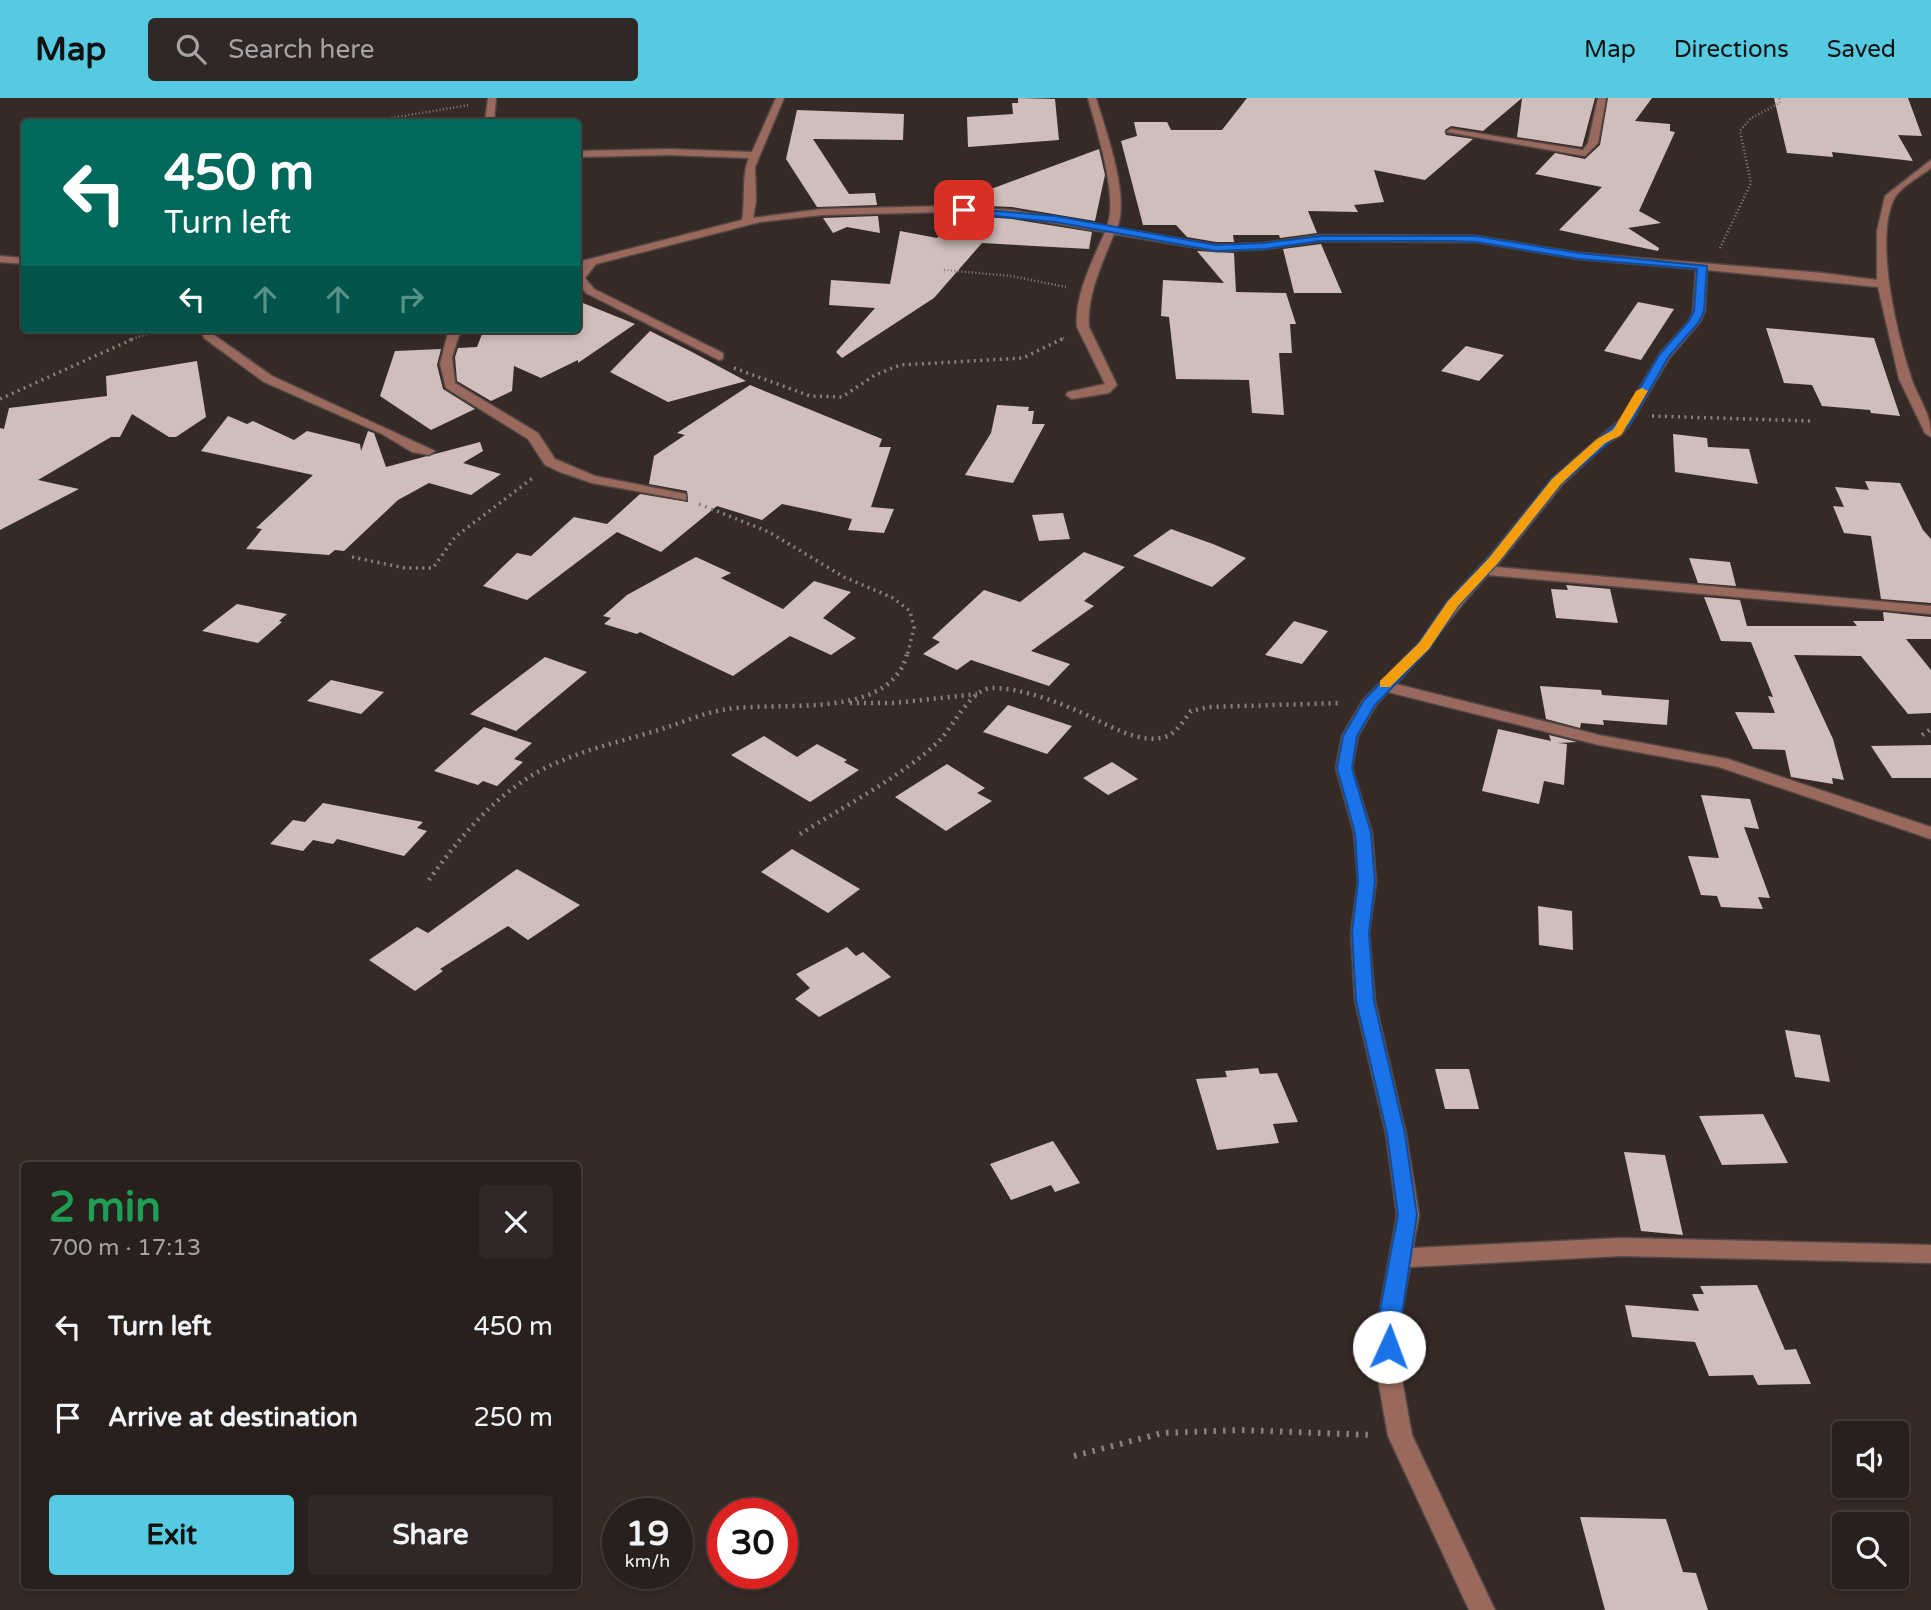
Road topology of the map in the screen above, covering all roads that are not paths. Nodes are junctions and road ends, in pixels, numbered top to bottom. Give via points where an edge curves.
1 (780, 98) edge
2 (1092, 98) edge
3 (1602, 98) edge
4 (1451, 132) dead end
5 (581, 154) edge
6 (755, 155) junction
7 (1931, 163) edge
8 (747, 221) junction
9 (1110, 229) junction
10 (0, 259) edge
11 (594, 259) junction
12 (21, 261) edge
13 (581, 264) edge
14 (1708, 267) junction
15 (581, 275) edge
16 (581, 280) edge
17 (1883, 284) junction
18 (208, 333) edge
19 (454, 333) edge
20 (719, 356) road end
21 (1072, 395) dead end
22 (1931, 433) edge
23 (429, 451) dead end
24 (681, 497) road end
25 (1485, 570) junction
26 (1931, 610) edge
27 (1383, 686) junction
28 (1931, 833) edge
29 (1931, 1254) edge
30 (1399, 1258) junction
31 (1482, 1610) edge

1 - 6 street
2 - 9 street via 1117,200 1117,215
3 - 4 street via 1593,143 1585,153
5 - 6 street
6 - 8 street via 750,167
7 - 17 street via 1890,196 1885,209
8 - 9 street via 803,213 947,209 1012,213
8 - 11 street
9 - 14 street via 1216,248 1320,239 1476,239 1579,256
9 - 21 street via 1082,317 1111,385
10 - 12 street
11 - 13 street
11 - 15 street
14 - 17 street
14 - 25 street via 1694,322 1665,355 1627,419 1557,482
16 - 20 street via 590,291
17 - 22 street via 1905,379
18 - 23 street via 268,379
19 - 24 street via 446,361 450,385 533,436 550,462 592,479
25 - 26 street
25 - 27 street via 1453,604 1424,646
27 - 28 street via 1599,740 1722,763
27 - 30 street via 1350,736 1344,768 1363,833 1367,882 1360,933 1365,1001 1396,1134 1408,1215
29 - 30 street via 1620,1247
30 - 31 street via 1389,1320 1389,1374 1400,1436

